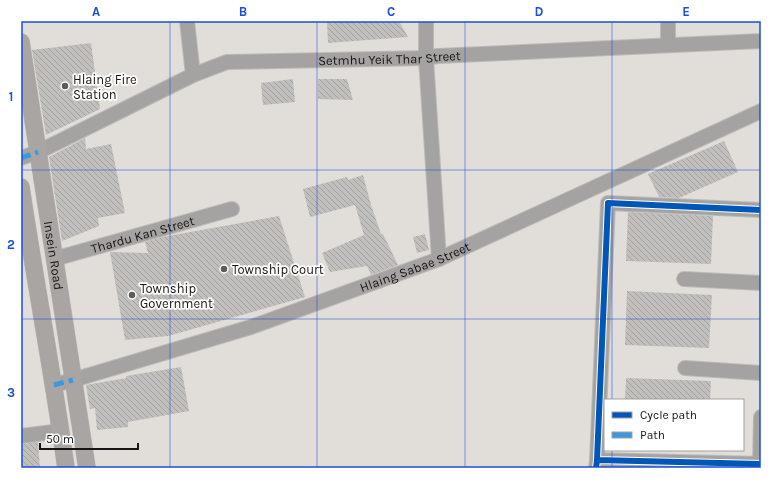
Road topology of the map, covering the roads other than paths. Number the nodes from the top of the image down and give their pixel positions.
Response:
1 (187, 21) edge
2 (426, 21) edge
3 (668, 21) edge
4 (761, 41) edge
5 (21, 42) edge
6 (668, 45) junction
7 (426, 58) junction
8 (193, 76) junction
9 (25, 87) edge
10 (761, 111) edge
11 (38, 152) junction
12 (21, 158) edge
13 (21, 187) edge
14 (232, 208) dead end
15 (761, 210) edge
16 (25, 241) edge
17 (54, 259) junction
18 (439, 259) junction
19 (32, 262) junction
20 (684, 279) dead end
21 (761, 283) edge
22 (685, 368) dead end
23 (761, 373) edge
24 (73, 380) junction
25 (54, 384) junction
26 (761, 417) edge
27 (61, 431) junction
28 (21, 436) edge
29 (596, 464) edge
30 (760, 464) edge
31 (66, 468) edge
32 (87, 468) edge

1 - 8 street
2 - 7 street
3 - 6 street
4 - 6 street, Setmhu Yeik Thar Street
5 - 9 main road, Insein Road
6 - 7 street, Setmhu Yeik Thar Street
7 - 8 street, Setmhu Yeik Thar Street
7 - 18 street
8 - 11 street, Setmhu Yeik Thar Street
9 - 11 main road, Insein Road
10 - 18 street, Hlaing Sabae Street
11 - 12 street, Setmhu Yeik Thar Street
11 - 17 main road, Insein Road
13 - 16 main road, Insein Road
14 - 17 street, Thardu Kan Street
15 - 29 street
16 - 19 main road, Insein Road
17 - 19 main road
17 - 24 main road, Insein Road
18 - 24 street, Hlaing Sabae Street
19 - 25 main road, Insein Road
20 - 21 street
22 - 23 street
24 - 25 street, Hlaing Sabae Street
24 - 32 main road, Insein Road
25 - 27 main road, Insein Road
26 - 30 street
27 - 28 street
27 - 31 main road, Insein Road
29 - 30 street

